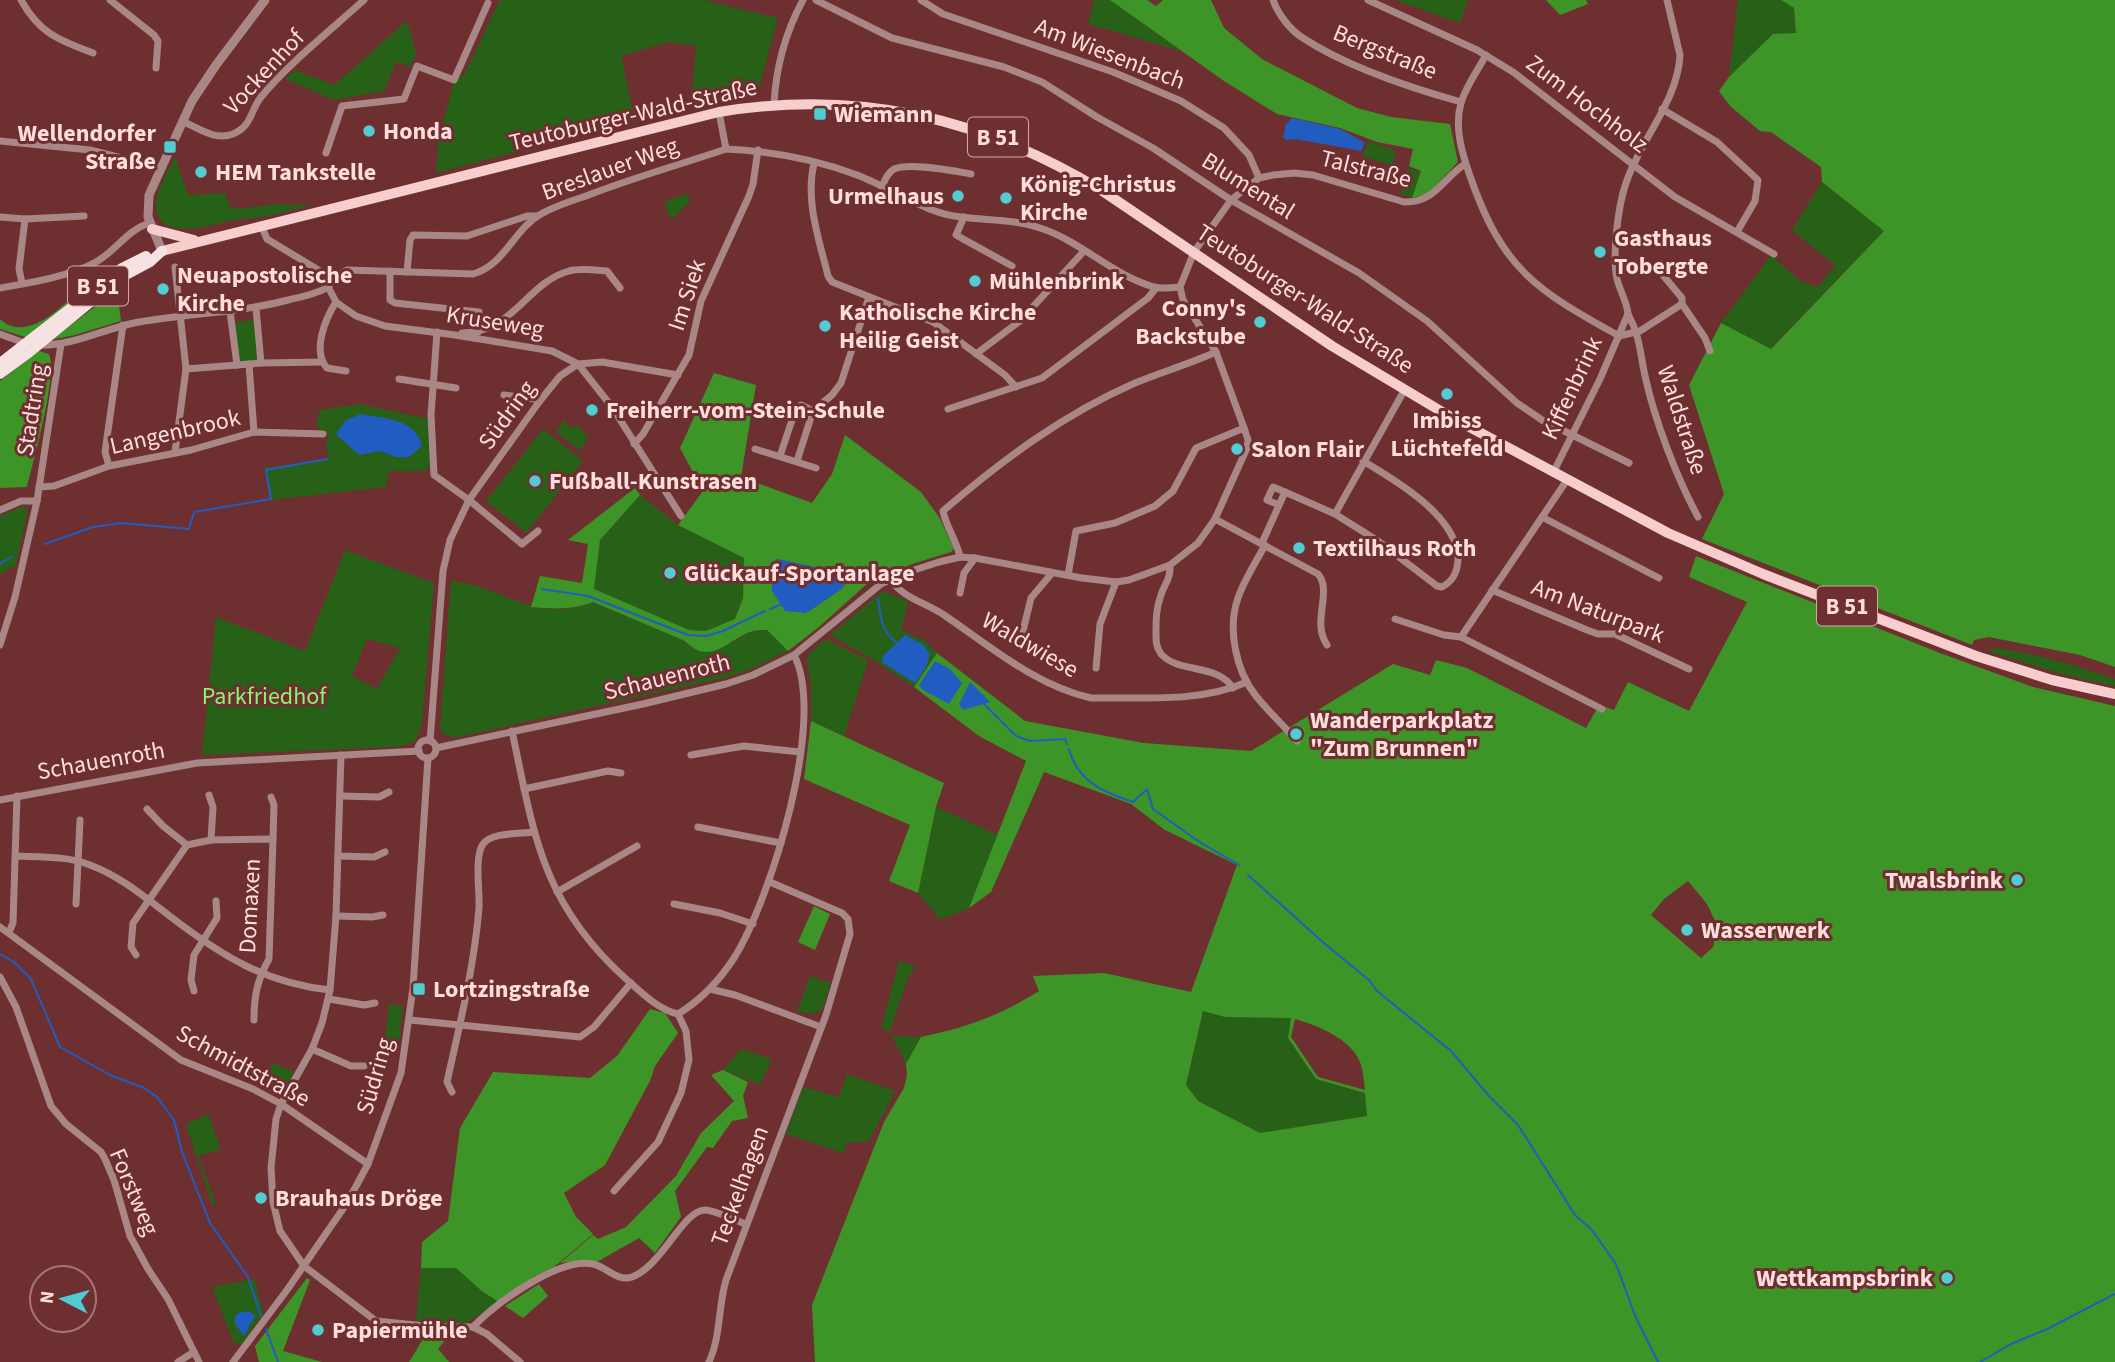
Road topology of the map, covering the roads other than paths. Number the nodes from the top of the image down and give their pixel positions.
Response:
1 (21, 0) edge
2 (110, 0) edge
3 (265, 0) edge
4 (364, 0) edge
5 (803, 0) edge
6 (816, 0) edge
7 (920, 0) edge
8 (1273, 0) edge
9 (1368, 0) edge
10 (1667, 0) edge
11 (488, 3) dead end
12 (93, 53) dead end
13 (1486, 55) junction
14 (156, 68) dead end
15 (1461, 102) junction
16 (775, 104) junction
17 (1662, 109) junction
18 (719, 111) junction
19 (182, 121) junction
20 (0, 141) edge
21 (726, 149) junction
22 (758, 150) junction
23 (326, 153) dead end
24 (814, 163) junction
25 (1465, 164) junction
26 (1634, 164) junction
27 (161, 168) junction
28 (971, 174) dead end
29 (1259, 178) junction
30 (882, 187) junction
31 (1231, 200) junction
32 (84, 216) dead end
33 (537, 216) junction
34 (0, 217) edge
35 (964, 217) junction
36 (25, 219) junction
37 (261, 225) junction
38 (151, 226) junction
39 (1737, 232) junction
40 (197, 241) junction
41 (162, 251) junction
42 (1084, 251) junction
43 (1194, 252) junction
44 (1774, 254) dead end
45 (1012, 266) dead end
46 (175, 267) dead end
47 (390, 271) junction
48 (407, 272) junction
49 (1662, 274) dead end
50 (22, 283) junction
51 (328, 285) junction
52 (1180, 287) junction
53 (0, 288) edge
54 (620, 288) dead end
55 (1156, 288) junction
56 (865, 296) junction
57 (336, 302) junction
58 (1682, 303) junction
59 (256, 308) junction
60 (230, 311) junction
61 (1628, 314) junction
62 (180, 315) junction
63 (123, 325) junction
64 (437, 332) junction
65 (478, 332) junction
66 (1638, 332) junction
67 (47, 333) junction
68 (0, 334) edge
69 (456, 335) junction
70 (1619, 336) junction
71 (61, 344) junction
72 (1710, 351) dead end
73 (1216, 352) junction
74 (976, 354) junction
75 (322, 362) junction
76 (0, 363) edge
77 (249, 363) junction
78 (261, 363) junction
79 (581, 363) junction
80 (237, 365) junction
81 (186, 369) junction
82 (346, 371) dead end
83 (0, 374) edge
84 (678, 375) junction
85 (399, 379) dead end
86 (433, 384) junction
87 (1016, 387) junction
88 (456, 388) dead end
89 (1405, 389) junction
90 (504, 395) dead end
91 (539, 402) junction
92 (948, 409) dead end
93 (813, 411) junction
94 (1244, 428) junction
95 (254, 432) junction
96 (323, 434) dead end
97 (1571, 436) junction
98 (634, 444) junction
99 (755, 449) dead end
100 (175, 452) junction
101 (780, 456) junction
102 (797, 461) junction
103 (1363, 461) junction
104 (1629, 463) dead end
105 (109, 466) junction
106 (816, 468) dead end
107 (1553, 473) junction
108 (1567, 480) junction
109 (39, 487) junction
110 (1285, 492) junction
111 (470, 500) junction
112 (37, 501) junction
113 (1279, 505) junction
114 (0, 510) edge
115 (1335, 514) junction
116 (681, 516) dead end
117 (1542, 517) junction
118 (1698, 517) dead end
119 (1215, 519) junction
120 (538, 531) dead end
121 (1263, 544) junction
122 (960, 557) junction
123 (975, 558) junction
124 (1170, 565) junction
125 (1052, 573) junction
126 (1068, 575) junction
127 (1659, 578) dead end
128 (890, 579) junction
129 (1116, 582) junction
130 (1492, 590) junction
131 (960, 593) dead end
132 (1395, 619) dead end
133 (1023, 631) dead end
134 (1461, 637) junction
135 (0, 645) edge
136 (1327, 645) dead end
137 (794, 655) junction
138 (1096, 668) dead end
139 (1689, 669) dead end
140 (1247, 682) junction
141 (1233, 688) junction
142 (2115, 694) edge
143 (1602, 709) dead end
144 (512, 731) junction
145 (430, 741) junction
146 (1297, 741) dead end
147 (436, 748) junction
148 (419, 751) junction
149 (800, 752) junction
150 (341, 755) junction
151 (691, 755) dead end
152 (428, 758) junction
153 (621, 773) dead end
154 (524, 789) junction
155 (389, 792) dead end
156 (209, 795) dead end
157 (17, 796) junction
158 (341, 796) junction
159 (271, 797) dead end
160 (0, 800) edge
161 (147, 810) dead end
162 (80, 820) dead end
163 (698, 827) dead end
164 (534, 832) junction
165 (273, 839) junction
166 (211, 840) junction
167 (782, 843) junction
168 (187, 845) junction
169 (637, 846) dead end
170 (385, 852) dead end
171 (16, 856) junction
172 (338, 856) junction
173 (77, 862) junction
174 (770, 882) junction
175 (557, 892) junction
176 (147, 899) junction
177 (216, 901) dead end
178 (76, 904) dead end
179 (674, 904) dead end
180 (383, 915) dead end
181 (336, 916) junction
182 (753, 924) junction
183 (0, 927) edge
184 (9, 932) junction
185 (204, 940) junction
186 (136, 955) dead end
187 (261, 973) junction
188 (0, 977) edge
189 (631, 983) junction
190 (710, 989) junction
191 (330, 990) junction
192 (194, 991) dead end
193 (328, 999) junction
194 (376, 1003) dead end
195 (678, 1014) junction
196 (254, 1020) dead end
197 (410, 1020) junction
198 (460, 1026) junction
199 (821, 1027) junction
200 (312, 1049) junction
201 (364, 1066) dead end
202 (452, 1092) dead end
203 (281, 1104) junction
204 (368, 1164) junction
205 (614, 1191) dead end
206 (745, 1224) junction
207 (304, 1266) junction
208 (473, 1327) junction
209 (194, 1352) junction
210 (178, 1362) edge
211 (199, 1362) edge
212 (233, 1362) edge
213 (520, 1362) edge
214 (709, 1362) edge

1 - 12 street
2 - 14 street
3 - 19 street
4 - 19 street, Vockenhof
5 - 16 street
6 - 31 street, Blumental
7 - 29 street, Am Wiesenbach
8 - 15 street, Bergstraße
9 - 13 street, Zum Hochholz
10 - 17 street, Waldstraße
11 - 23 street
13 - 15 street, Kiffenbrink
13 - 26 street, Zum Hochholz
15 - 25 street, Kiffenbrink
16 - 18 main road, Teutoburger-Wald-Straße / B 51
16 - 43 main road, Teutoburger-Wald-Straße / B 51
17 - 26 street, Waldstraße
17 - 39 street
18 - 21 street
18 - 37 main road, Teutoburger-Wald-Straße / B 51
19 - 27 street
20 - 27 street
21 - 22 street, Breslauer Weg
21 - 33 street, Breslauer Weg
22 - 24 street, Breslauer Weg
22 - 84 street, Im Siek
24 - 30 street, Breslauer Weg
24 - 56 street
25 - 29 street, Talstraße
25 - 70 street, Kiffenbrink
26 - 39 street, Zum Hochholz
26 - 61 street, Waldstraße
27 - 38 street
28 - 30 street
29 - 31 street
30 - 35 street, Breslauer Weg
31 - 43 street
31 - 97 street, Blumental
32 - 36 street
33 - 48 street, Breslauer Weg
33 - 48 street
34 - 36 street
35 - 42 street, Breslauer Weg
35 - 45 street
36 - 50 street
37 - 40 main road, Teutoburger-Wald-Straße / B 51
37 - 51 street
38 - 40 main road
38 - 41 street
38 - 50 street
39 - 44 street, Zum Hochholz
40 - 41 main road, Teutoburger-Wald-Straße / B 51
41 - 67 highway, B 51
42 - 55 street, Breslauer Weg
42 - 74 street
43 - 52 street
43 - 89 main road, Teutoburger-Wald-Straße / B 51
46 - 62 street
47 - 48 street, Breslauer Weg
47 - 51 street, Breslauer Weg
47 - 65 street
49 - 58 street, Waldstraße
50 - 53 street
51 - 57 street
51 - 59 street, Breslauer Weg
52 - 55 street
52 - 73 street
54 - 65 street
55 - 87 street
56 - 74 street
56 - 93 street
57 - 64 street, Kruseweg
57 - 75 street
58 - 66 street
58 - 72 street, Waldstraße
59 - 60 street, Breslauer Weg
59 - 78 street
60 - 62 street, Breslauer Weg
60 - 80 street
61 - 66 street, Waldstraße
61 - 70 street
62 - 63 street, Breslauer Weg
62 - 81 street
63 - 71 street, Breslauer Weg
63 - 105 street
64 - 69 street, Kruseweg
64 - 86 street
65 - 69 street
66 - 70 street
66 - 118 street, Waldstraße
67 - 76 highway, B 51
67 - 83 highway, B 51
68 - 71 street, Breslauer Weg
69 - 79 street, Kruseweg
70 - 97 street, Kiffenbrink
71 - 109 street, Stadtring
73 - 94 street
73 - 122 street
74 - 87 street
75 - 78 street
75 - 82 street
77 - 78 street
77 - 80 street
77 - 95 street
79 - 84 street
79 - 91 street, Südring
79 - 98 street, Kruseweg
80 - 81 street
81 - 100 street
84 - 98 street, Im Siek
85 - 86 street
86 - 88 street
86 - 111 street
87 - 92 street
89 - 103 street
89 - 107 main road, Teutoburger-Wald-Straße / B 51
90 - 91 street
91 - 111 street, Südring
93 - 101 street
93 - 102 street
94 - 119 street
94 - 126 street
95 - 96 street, Langenbrook
95 - 100 street, Langenbrook
97 - 104 street, Blumental
97 - 107 street, Kiffenbrink
98 - 116 street, Kruseweg
99 - 101 street
100 - 105 street, Langenbrook
101 - 102 street
102 - 106 street
103 - 115 street
103 - 115 street
105 - 109 street, Langenbrook
107 - 108 main road, Teutoburger-Wald-Straße / B 51
108 - 117 street, Am Naturpark
108 - 142 main road, Teutoburger-Wald-Straße / B 51
109 - 112 street, Stadtring
110 - 113 street
110 - 113 street
110 - 115 street
111 - 120 street
111 - 145 street, Südring
112 - 114 street
112 - 135 street, Stadtring
113 - 121 street
117 - 127 street
117 - 130 street, Am Naturpark
119 - 121 street
119 - 124 street
121 - 136 street
121 - 140 street
122 - 123 street, Schauenroth
122 - 128 street, Schauenroth
123 - 125 street, Schauenroth
123 - 131 street
124 - 129 street
124 - 141 street
125 - 126 street, Schauenroth
125 - 133 street
126 - 129 street, Schauenroth
128 - 137 street, Schauenroth
128 - 141 street, Waldwiese
129 - 138 street
130 - 134 street, Am Naturpark
130 - 139 street, Am Naturpark
132 - 134 street
134 - 143 street
137 - 144 street, Schauenroth
137 - 149 street
140 - 141 street, Waldwiese
140 - 146 street
144 - 147 street, Schauenroth
144 - 154 street
145 - 147 street
145 - 148 street
147 - 152 street
148 - 150 street, Schauenroth
148 - 152 street
149 - 151 street
149 - 167 street
150 - 157 street, Schauenroth
150 - 158 street
152 - 197 street, Südring
153 - 154 street
154 - 164 street
155 - 158 street
156 - 166 street, Domaxen
157 - 160 street, Schauenroth
157 - 171 street
158 - 172 street
159 - 165 street, Domaxen
161 - 168 street
162 - 173 street
163 - 167 street
164 - 175 street
164 - 198 street
165 - 166 street, Domaxen
165 - 187 street, Domaxen
166 - 168 street, Domaxen
167 - 174 street
168 - 176 street
169 - 175 street
170 - 172 street
171 - 173 street
171 - 184 street
172 - 181 street
173 - 176 street
173 - 178 street
174 - 182 street
174 - 199 street, Teckelhagen
175 - 189 street
176 - 185 street
176 - 186 street
177 - 185 street
179 - 182 street
180 - 181 street
181 - 191 street
182 - 190 street
183 - 184 street, Schmidtstraße
184 - 203 street, Schmidtstraße
185 - 187 street
185 - 192 street
187 - 191 street
187 - 196 street, Domaxen
188 - 209 street, Forstweg
189 - 195 street
189 - 198 street
190 - 195 street
190 - 199 street
191 - 193 street
193 - 194 street
193 - 200 street
195 - 205 street
197 - 198 street
197 - 204 street, Südring
198 - 202 street
199 - 206 street, Teckelhagen
200 - 201 street
200 - 203 street
203 - 204 street, Schmidtstraße
203 - 207 street
204 - 207 street, Südring
206 - 208 street
206 - 214 street, Teckelhagen
207 - 208 street
207 - 212 street, Südring
208 - 213 street
209 - 210 street
209 - 211 street, Forstweg

